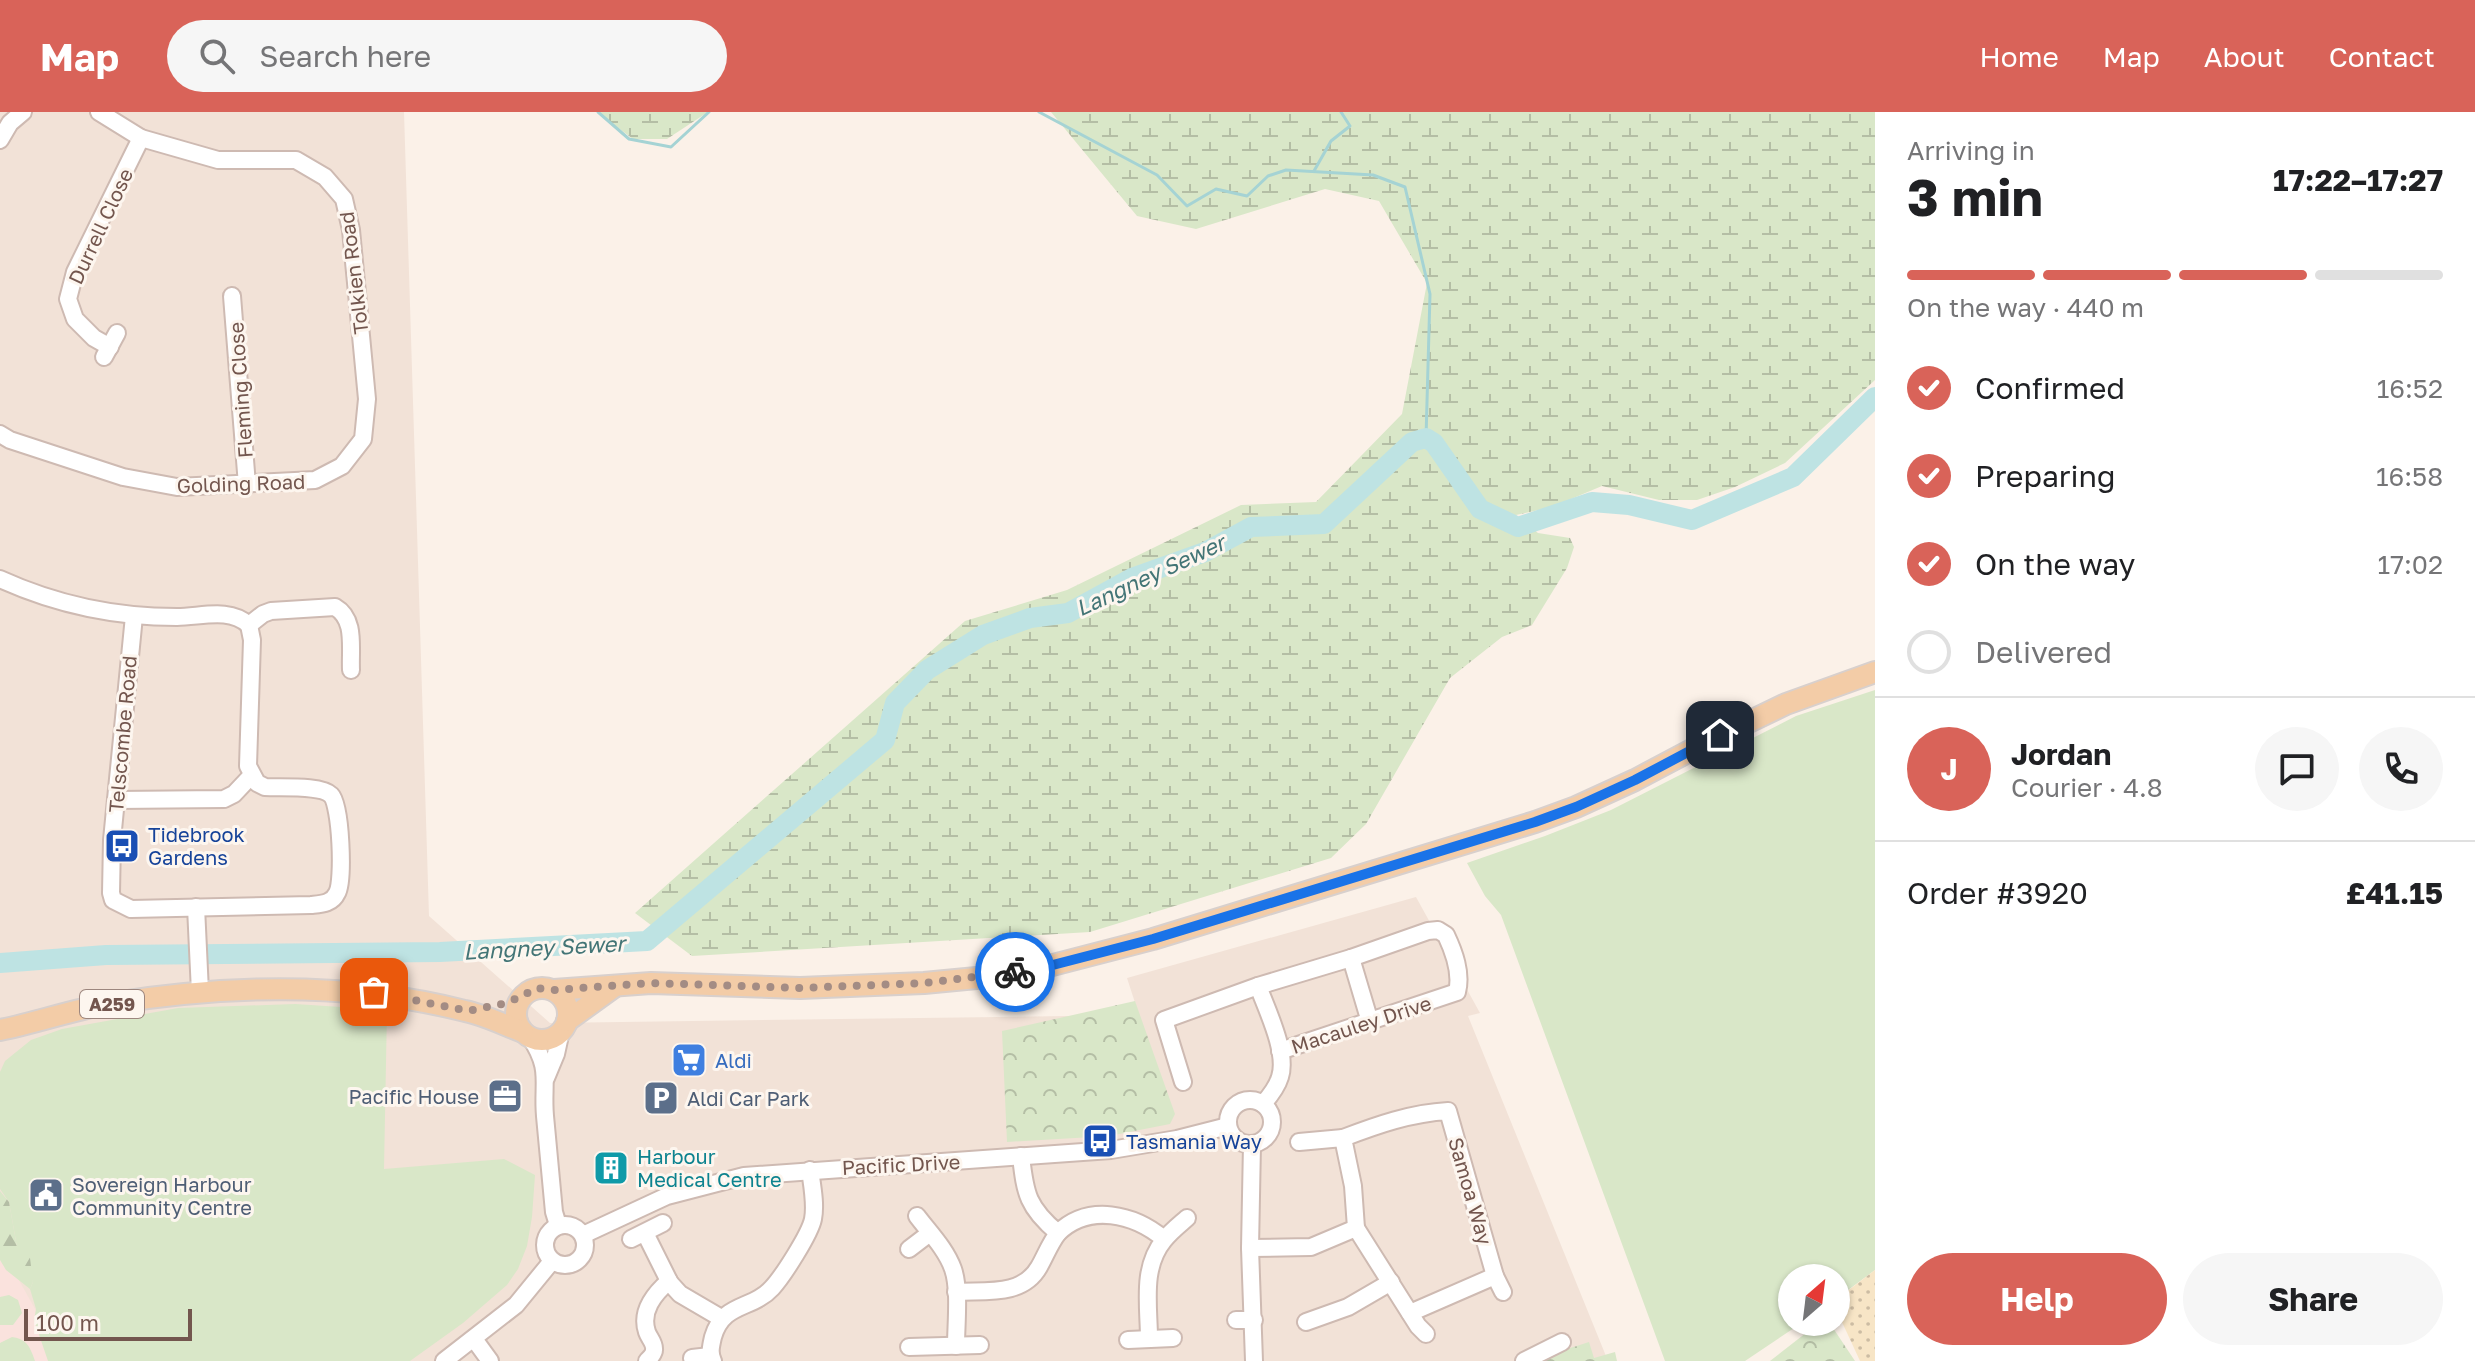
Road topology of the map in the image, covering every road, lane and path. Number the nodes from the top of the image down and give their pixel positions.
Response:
1 (23, 112) edge
2 (99, 112) edge
3 (141, 138) junction
4 (0, 140) edge
5 (232, 296) dead end
6 (110, 345) dead end
7 (0, 434) edge
8 (342, 466) joint
9 (247, 485) junction
10 (0, 579) edge
11 (134, 616) junction
12 (249, 625) junction
13 (351, 670) dead end
14 (1875, 672) edge
15 (251, 776) junction
16 (116, 800) junction
17 (196, 907) junction
18 (1351, 958) junction
19 (1258, 986) junction
20 (614, 987) junction
21 (554, 990) junction
22 (200, 992) junction
23 (521, 997) junction
24 (468, 1011) junction
25 (1370, 1022) junction
26 (25, 1025) junction
27 (564, 1026) junction
28 (0, 1030) edge
29 (526, 1034) junction
30 (0, 1047) edge
31 (1280, 1051) junction
32 (546, 1078) junction
33 (1183, 1082) dead end
34 (1263, 1104) junction
35 (1228, 1126) junction
36 (1343, 1138) junction
37 (1299, 1142) dead end
38 (1252, 1144) junction
39 (1021, 1156) junction
40 (810, 1170) junction
41 (917, 1216) dead end
42 (1187, 1218) dead end
43 (663, 1223) dead end
44 (558, 1225) junction
45 (1356, 1228) junction
46 (930, 1233) junction
47 (1058, 1233) junction
48 (583, 1235) junction
49 (1164, 1239) junction
50 (1250, 1248) junction
51 (909, 1249) dead end
52 (552, 1261) junction
53 (1495, 1276) junction
54 (669, 1281) junction
55 (1391, 1282) junction
56 (956, 1292) junction
57 (1503, 1292) dead end
58 (1410, 1313) junction
59 (721, 1318) junction
60 (1236, 1320) dead end
61 (1254, 1320) junction
62 (1306, 1322) dead end
63 (1426, 1334) dead end
64 (1173, 1338) dead end
65 (474, 1339) junction
66 (1149, 1339) junction
67 (1128, 1340) dead end
68 (1562, 1342) dead end
69 (980, 1345) dead end
70 (956, 1346) junction
71 (909, 1347) dead end
72 (692, 1358) dead end
73 (712, 1358) edge
74 (1527, 1360) edge
75 (444, 1361) edge
76 (490, 1361) edge
77 (647, 1361) edge
78 (1254, 1361) edge

1 - 4 street
2 - 3 street, Tolkien Road
3 - 6 street, Durrell Close
3 - 8 street, Tolkien Road
5 - 9 street, Fleming Close
7 - 9 street, Golding Road
8 - 9 street, Golding Road
10 - 11 street
11 - 12 street
11 - 16 street, Telscombe Road
12 - 13 street
12 - 15 street
14 - 20 main road
15 - 16 street
15 - 17 street
16 - 17 street, Telscombe Road
17 - 22 street
18 - 19 street
18 - 25 street
18 - 25 street, Macauley Drive
19 - 31 street, Macauley Drive
19 - 33 street
20 - 21 main road
20 - 27 main road
21 - 23 main road
21 - 27 main road
22 - 24 main road, A259
22 - 26 main road, A259
23 - 24 main road, A259
23 - 29 main road
24 - 29 main road, A259
25 - 31 street, Macauley Drive
26 - 28 main road, A259
26 - 30 main road, A259
27 - 29 main road
27 - 32 street
29 - 32 street
31 - 34 street, Macauley Drive
32 - 44 street
34 - 35 street
34 - 38 street
35 - 38 street
35 - 39 street, Pacific Drive
36 - 37 street
36 - 45 street
36 - 53 street, Samoa Way
38 - 50 street
39 - 40 street, Pacific Drive
39 - 47 street
40 - 48 street, Pacific Drive
40 - 59 street
41 - 46 street
42 - 49 street
43 - 54 street
44 - 48 street
44 - 52 street
45 - 50 street
45 - 55 street
46 - 51 street
46 - 56 street
47 - 49 street
47 - 56 street
48 - 52 street
49 - 66 street
50 - 61 street
52 - 65 street
53 - 57 street, Samoa Way
53 - 58 street
54 - 59 street
54 - 77 street
55 - 58 street
55 - 62 street
56 - 70 street
58 - 63 street
59 - 73 street
60 - 61 street
61 - 78 street
64 - 66 street
65 - 75 street
65 - 76 street
66 - 67 street
68 - 74 street
69 - 70 street
70 - 71 street
72 - 73 street

